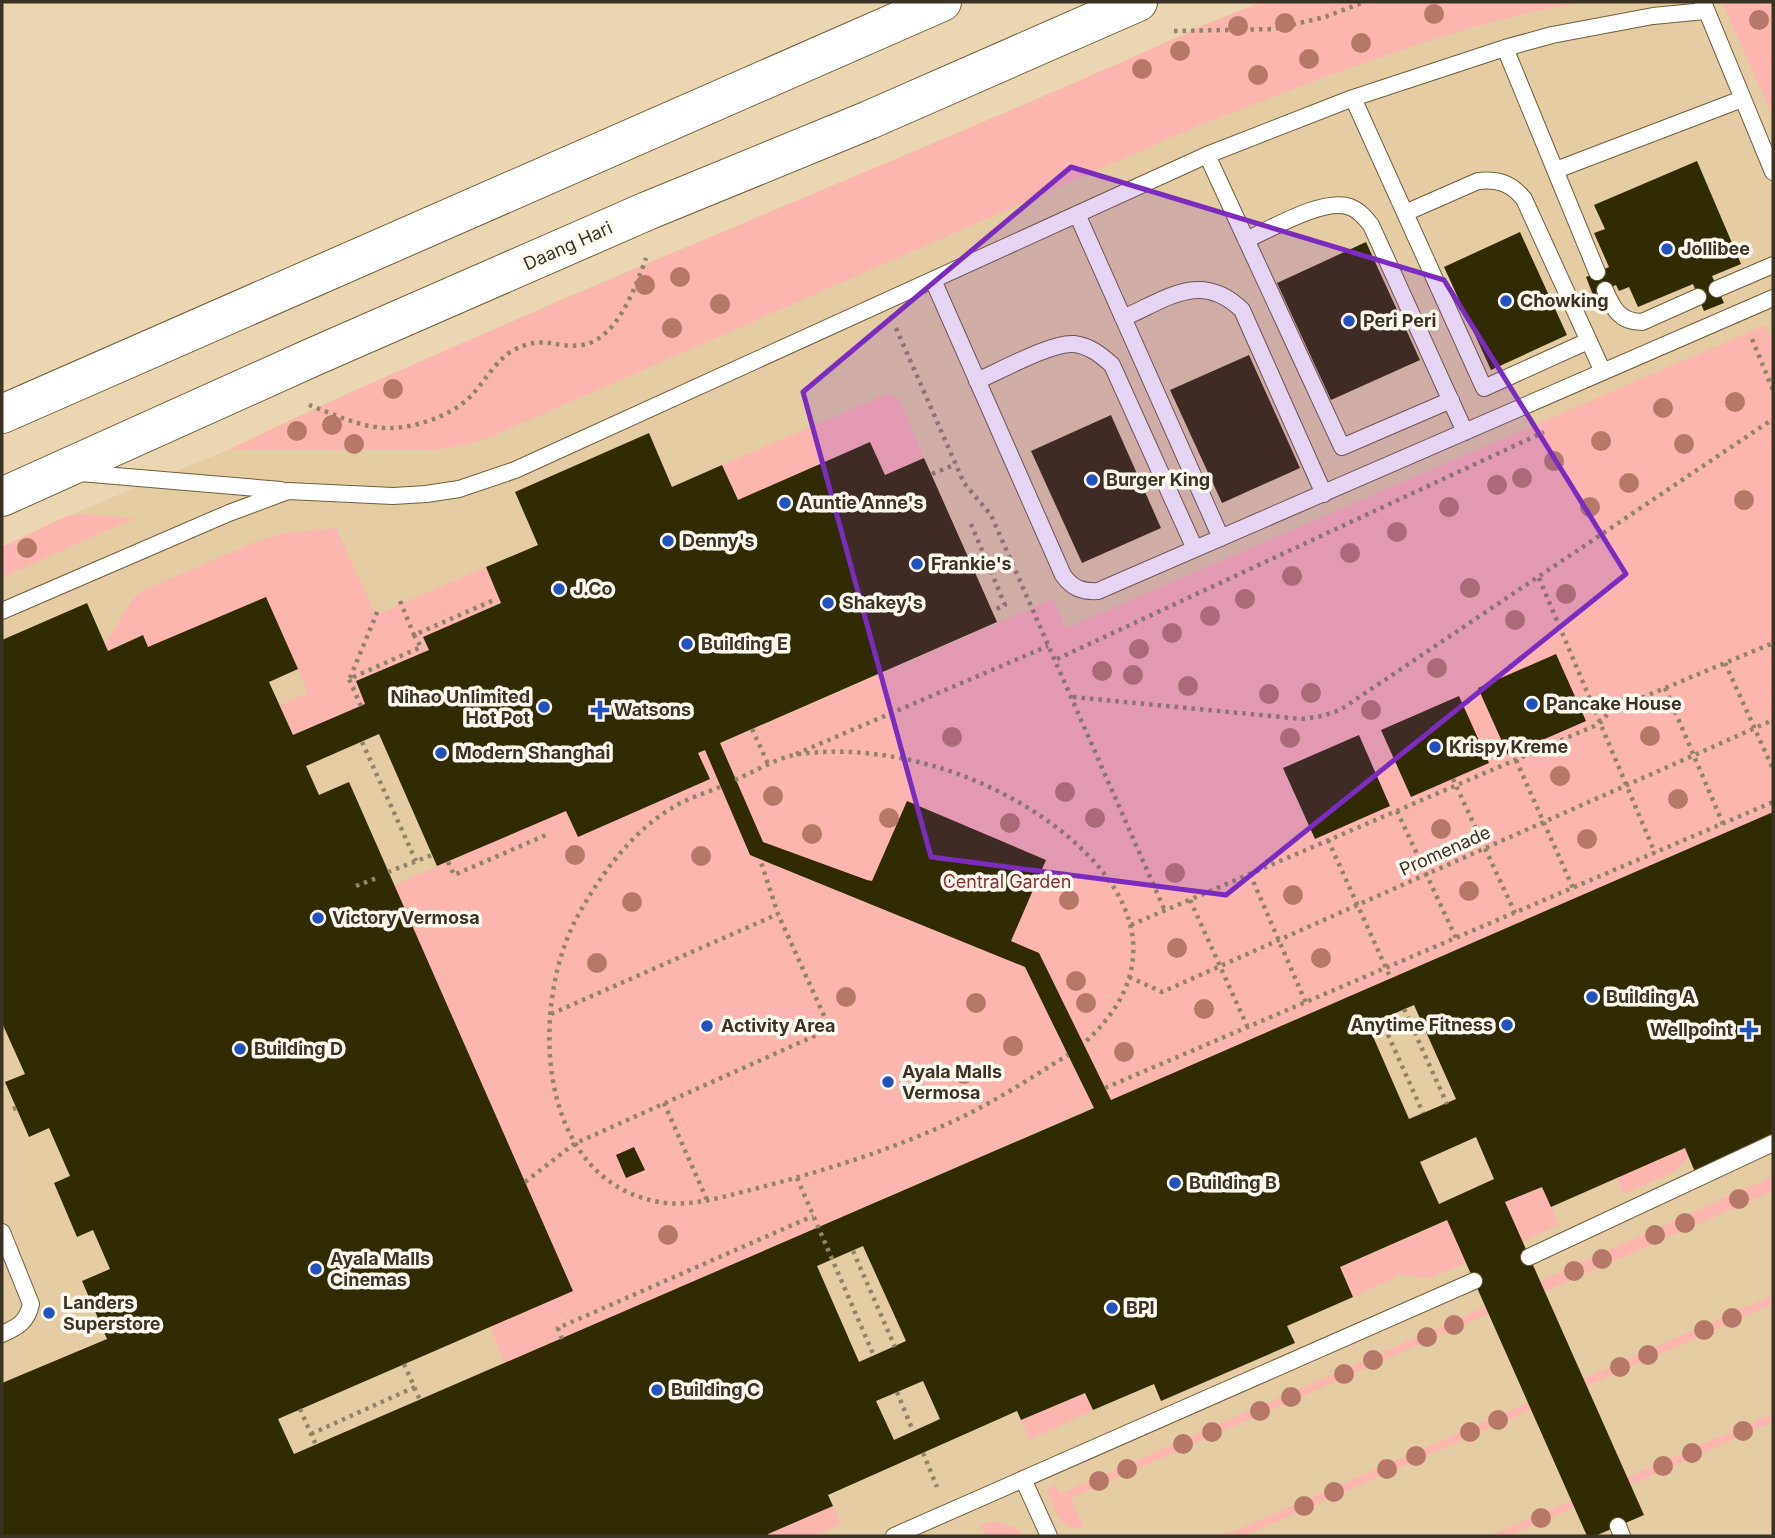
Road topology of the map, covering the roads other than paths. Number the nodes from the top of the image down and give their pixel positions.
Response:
1 (942, 2) edge
2 (1138, 2) edge
3 (1704, 6) edge
4 (1506, 48) junction
5 (1353, 97) junction
6 (1742, 99) junction
7 (1207, 155) junction
8 (1556, 170) junction
9 (1773, 172) edge
10 (1405, 213) junction
11 (1077, 214) junction
12 (1246, 240) junction
13 (1773, 265) edge
14 (1597, 272) dead end
15 (933, 280) junction
16 (1717, 289) dead end
17 (1605, 290) dead end
18 (1698, 297) dead end
19 (1773, 298) edge
20 (1123, 318) junction
21 (1588, 341) junction
22 (1603, 372) junction
23 (978, 381) junction
24 (1451, 400) junction
25 (2, 414) edge
26 (1465, 432) junction
27 (60, 470) junction
28 (288, 491) junction
29 (1324, 494) junction
30 (2, 497) edge
31 (1221, 538) junction
32 (1195, 550) junction
33 (2, 611) edge
34 (1773, 1143) edge
35 (2, 1232) edge
36 (1529, 1257) dead end
37 (1474, 1281) dead end
38 (2, 1334) edge
39 (1023, 1479) junction
40 (894, 1536) edge
41 (1049, 1536) edge

1 - 25 main road
2 - 27 main road, Daang Hari
3 - 4 lane
3 - 6 lane
4 - 5 lane
4 - 8 lane
5 - 7 lane
5 - 10 lane
6 - 8 lane
6 - 9 lane
7 - 11 lane
7 - 12 lane
8 - 14 lane
10 - 21 lane
10 - 21 lane
11 - 15 lane
11 - 20 lane
12 - 24 lane
12 - 24 lane
13 - 16 lane
15 - 23 lane
15 - 28 lane
17 - 18 lane
19 - 22 lane
20 - 29 lane
20 - 31 lane
21 - 22 lane
22 - 26 lane
23 - 32 lane
23 - 32 lane
24 - 26 lane
26 - 29 lane
27 - 28 lane
27 - 30 main road, Daang Hari
28 - 33 lane
29 - 31 lane
31 - 32 lane
34 - 36 lane
35 - 38 lane
37 - 39 lane
39 - 40 lane
39 - 41 lane

